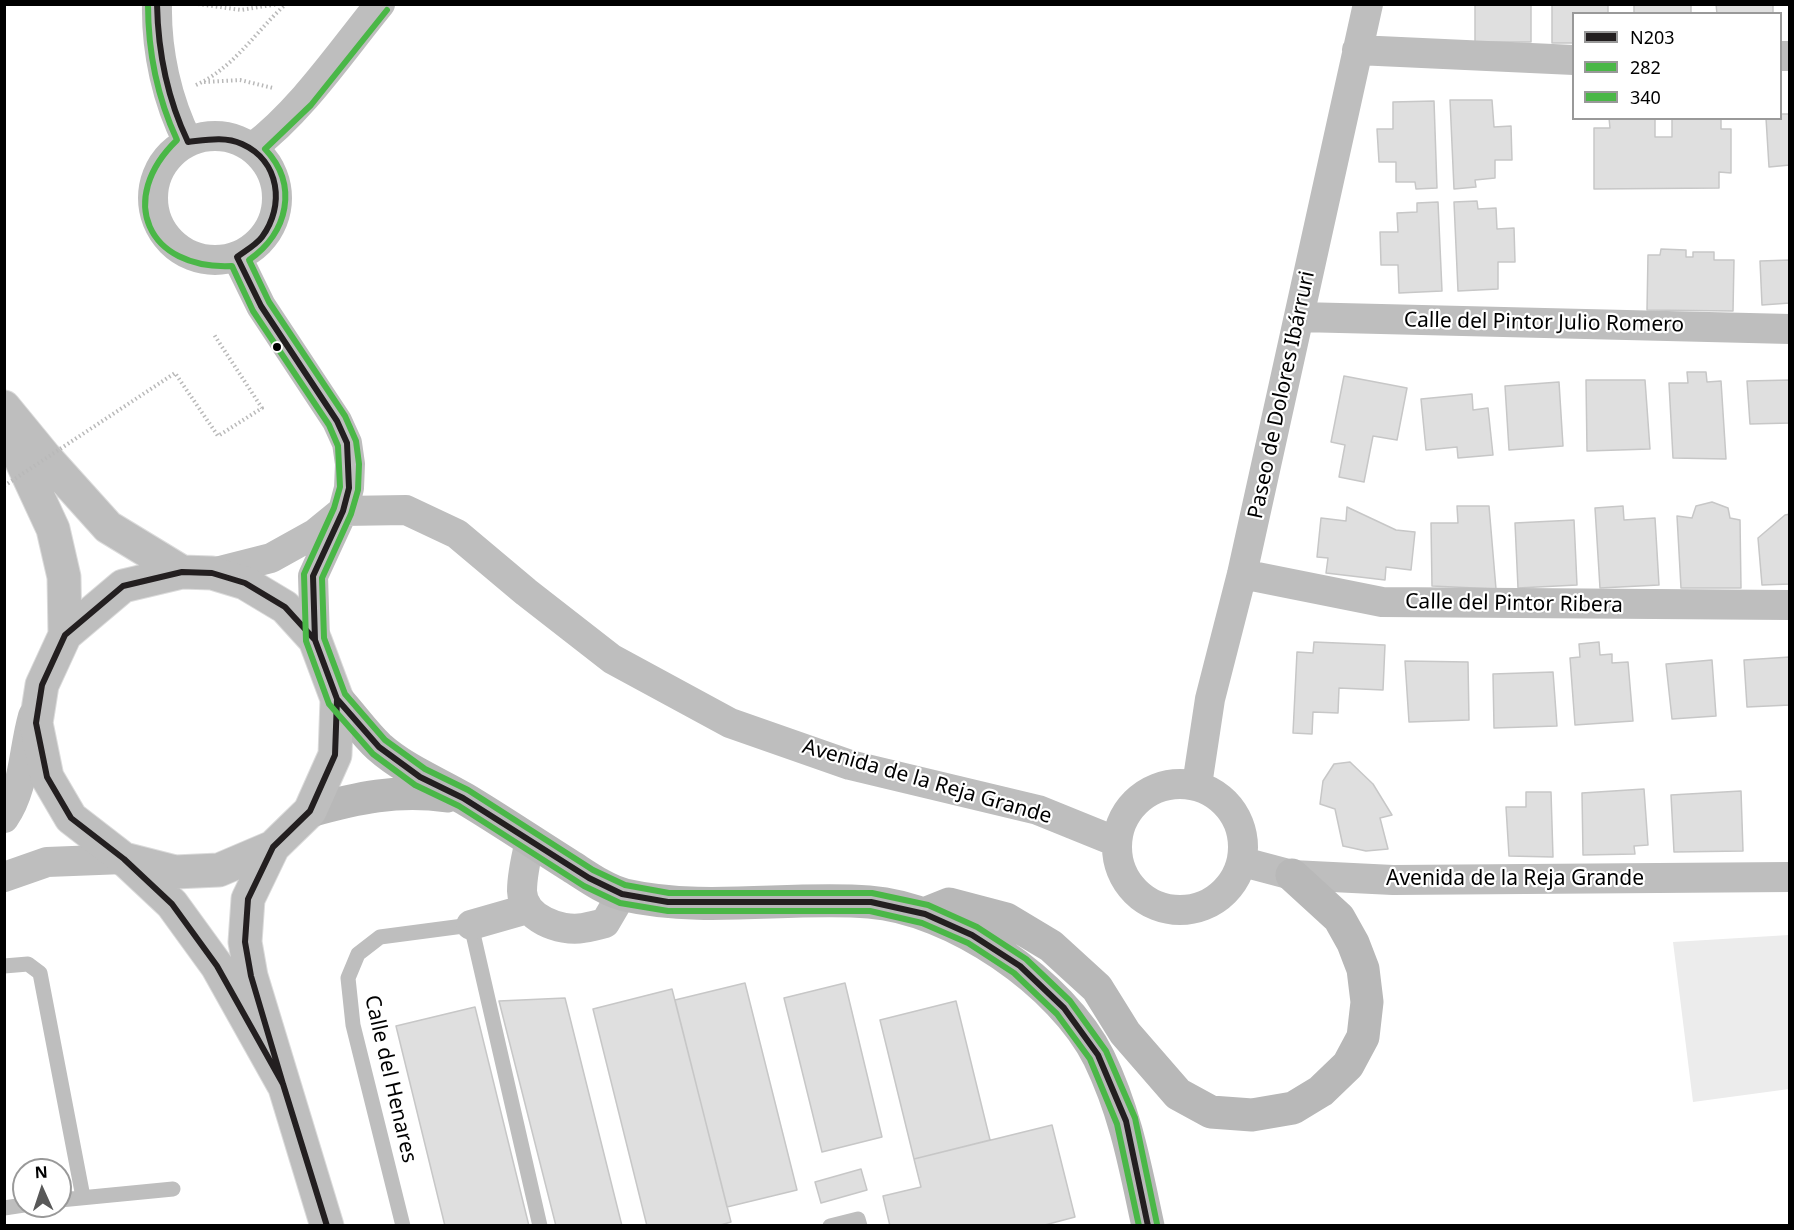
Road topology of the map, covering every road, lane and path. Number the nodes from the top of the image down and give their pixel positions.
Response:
1 (157, 4) edge
2 (198, 4) edge
3 (278, 4) edge
4 (286, 4) edge
5 (380, 4) edge
6 (1368, 4) edge
7 (1357, 50) junction
8 (1572, 60) edge
9 (200, 83) junction
10 (190, 87) dead end
11 (281, 94) dead end
12 (188, 142) junction
13 (252, 148) junction
14 (237, 257) junction
15 (1299, 317) junction
16 (1790, 329) edge
17 (213, 333) dead end
18 (4, 407) edge
19 (4, 426) edge
20 (4, 486) edge
21 (343, 511) junction
22 (197, 573) junction
23 (1242, 574) junction
24 (1790, 605) edge
25 (65, 634) junction
26 (315, 640) junction
27 (42, 685) junction
28 (337, 699) junction
29 (1197, 786) junction
30 (463, 798) junction
31 (310, 811) junction
32 (4, 818) edge
33 (530, 841) junction
34 (1117, 842) junction
35 (273, 847) junction
36 (124, 858) junction
37 (1243, 862) junction
38 (1292, 875) junction
39 (4, 877) edge
40 (1790, 877) edge
41 (622, 894) junction
42 (527, 909) junction
43 (925, 914) junction
44 (471, 925) junction
45 (4, 966) edge
46 (283, 1084) junction
47 (172, 1189) dead end
48 (83, 1197) junction
49 (72, 1198) edge
50 (327, 1226) edge
51 (403, 1226) edge
52 (540, 1226) edge
53 (830, 1226) edge
54 (860, 1226) edge
55 (1148, 1226) edge

1 - 12 street
2 - 3 path
4 - 9 path
5 - 13 street
6 - 7 street, Paseo de Dolores Ibárruri
7 - 8 street
7 - 15 street, Paseo de Dolores Ibárruri
9 - 10 path
9 - 11 path
12 - 13 street
12 - 14 street
13 - 14 street
14 - 21 street
15 - 16 street, Calle del Pintor Julio Romero
15 - 23 street, Paseo de Dolores Ibárruri
17 - 20 path, bridge
18 - 22 main road
19 - 25 main road
21 - 22 street
21 - 26 street
21 - 34 street, Avenida de la Reja Grande
22 - 25 main road
22 - 26 main road
23 - 24 street, Calle del Pintor Ribera
23 - 29 street, Paseo de Dolores Ibárruri
25 - 27 main road
26 - 28 main road
27 - 32 street
27 - 36 main road
28 - 30 street
28 - 31 main road
29 - 34 street
29 - 37 street
30 - 31 street
30 - 33 street
31 - 35 main road
33 - 41 street
33 - 42 street
34 - 37 street
35 - 36 main road
35 - 46 main road
36 - 39 street
36 - 46 main road
37 - 38 street, Avenida de la Reja Grande
38 - 40 street, Avenida de la Reja Grande
38 - 43 street
41 - 42 street
41 - 43 street
42 - 44 street
43 - 55 street
44 - 51 lane, Calle del Henares
44 - 52 lane
45 - 48 lane
46 - 50 main road
47 - 48 lane
48 - 49 lane
53 - 54 lane

